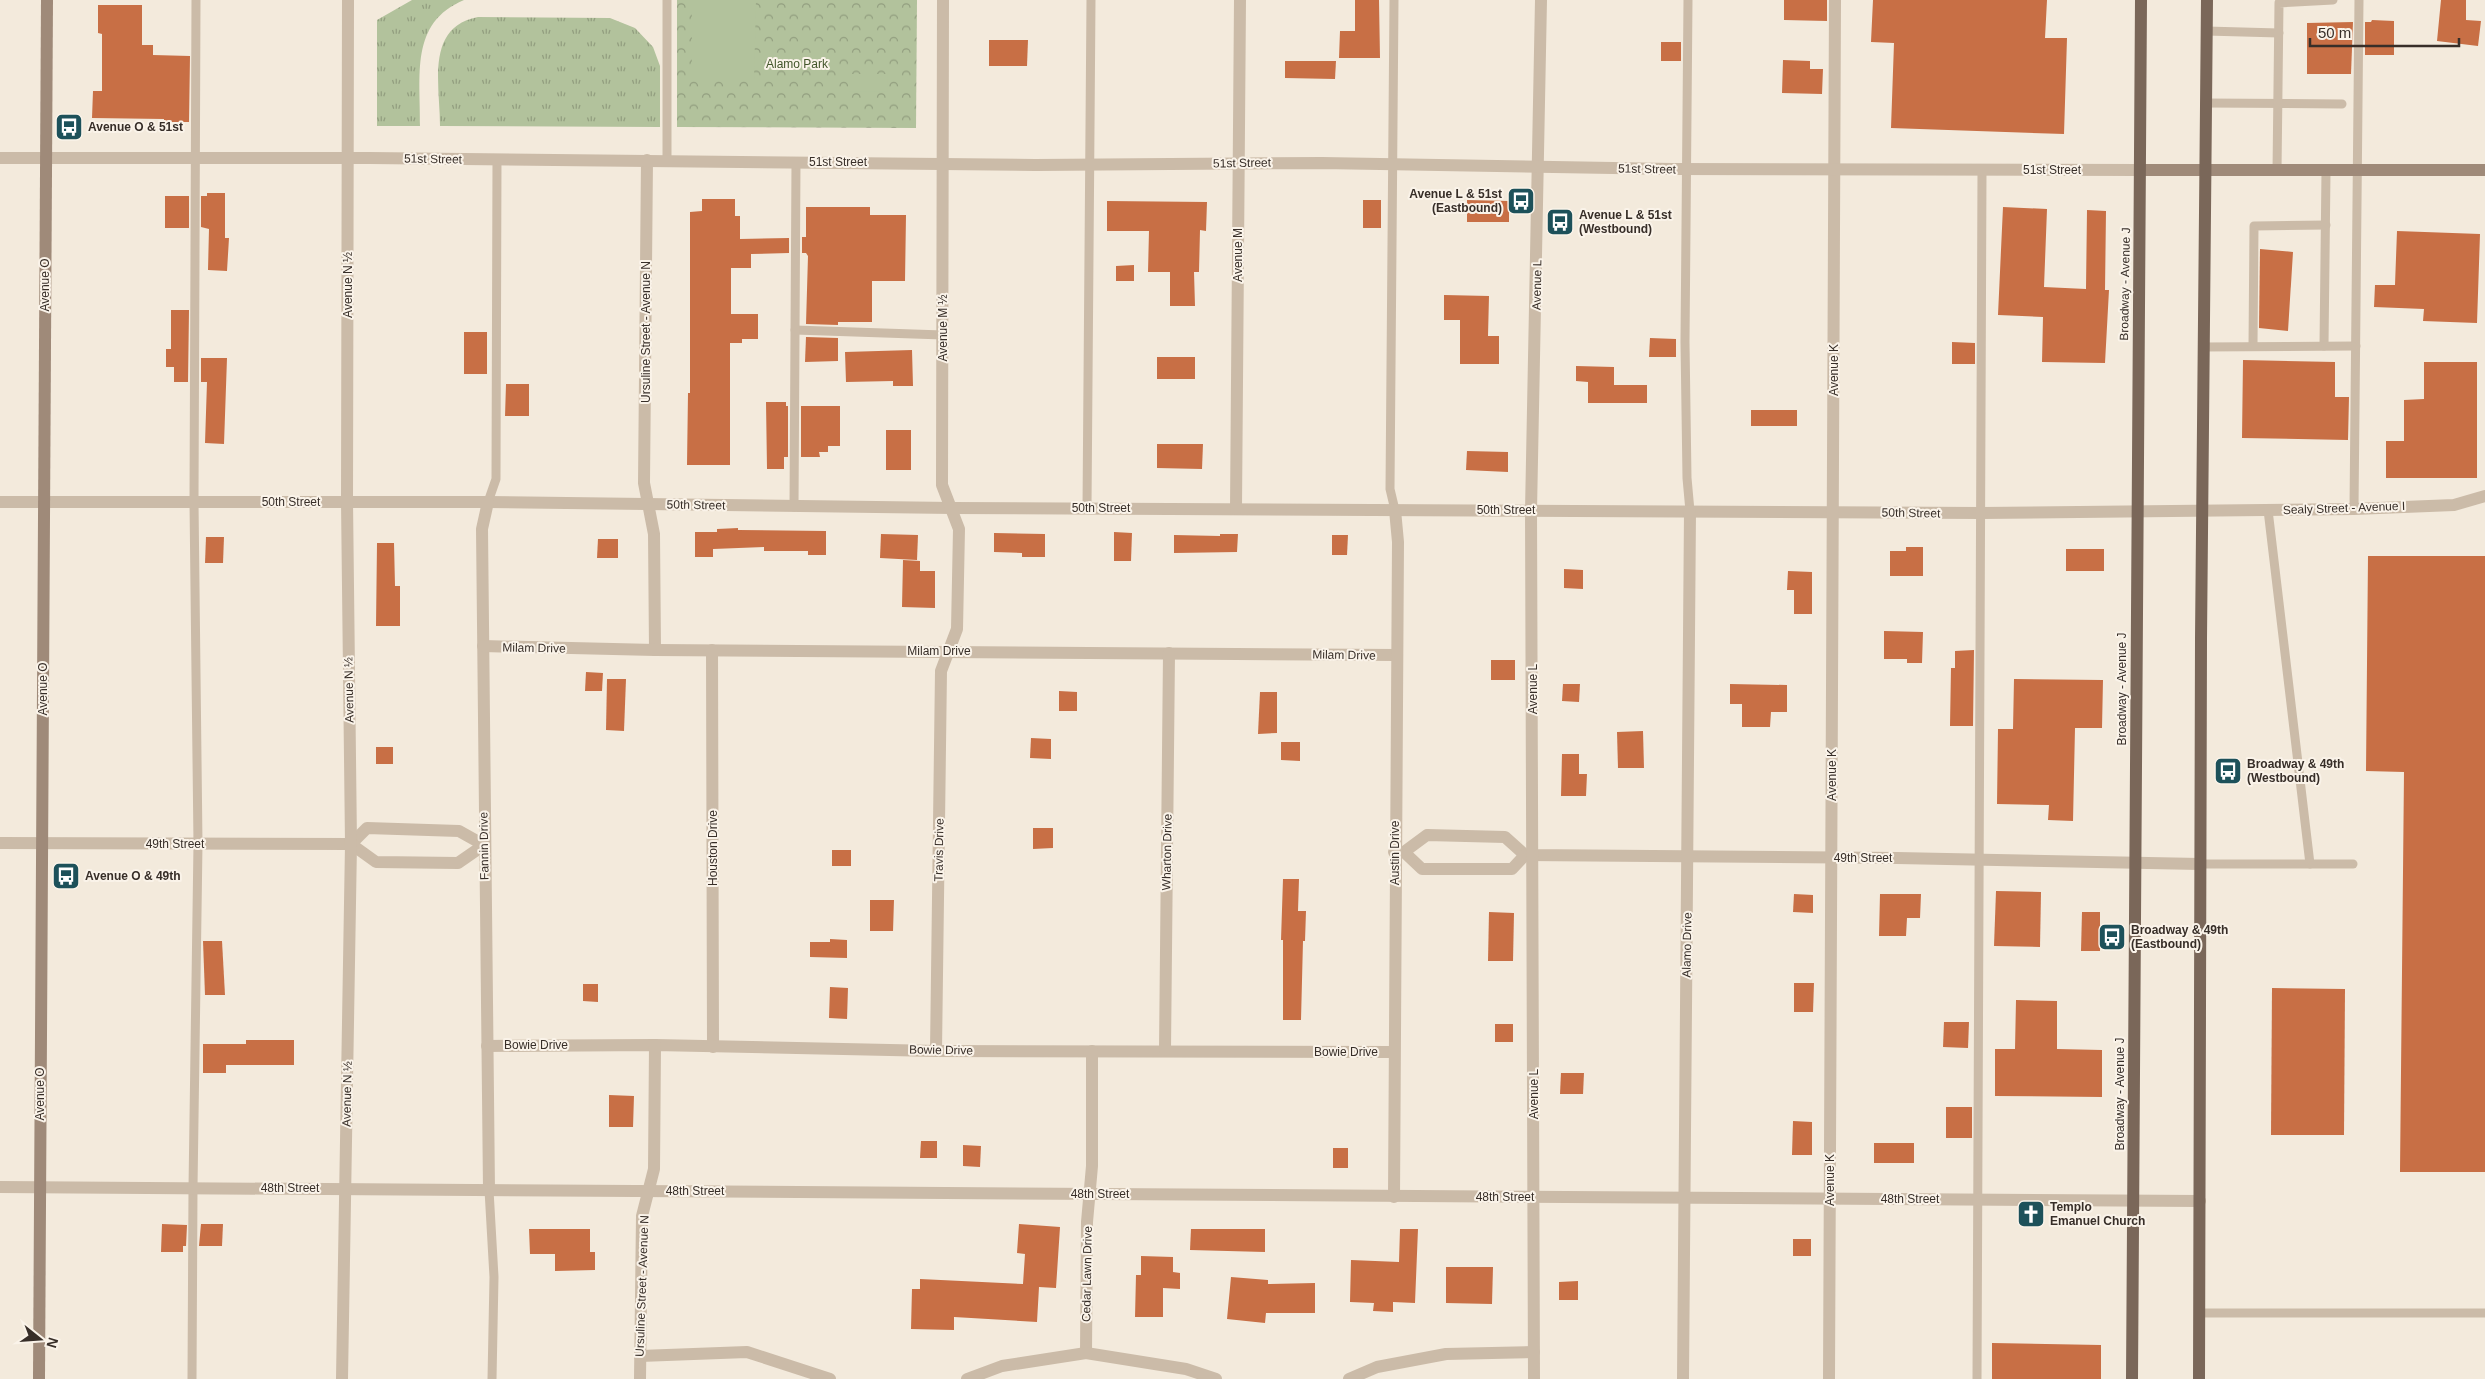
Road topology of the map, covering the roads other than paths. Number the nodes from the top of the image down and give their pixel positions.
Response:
1 (47, 0) edge
2 (196, 0) edge
3 (348, 0) edge
4 (667, 0) edge
5 (943, 0) edge
6 (1091, 0) edge
7 (1240, 0) edge
8 (1394, 0) edge
9 (1541, 0) edge
10 (1688, 0) edge
11 (1835, 0) edge
12 (2141, 0) edge
13 (2206, 0) edge
14 (2333, 0) edge
15 (2358, 0) edge
16 (2206, 31) junction
17 (2278, 32) junction
18 (2278, 102) junction
19 (2205, 103) junction
20 (2342, 104) dead end
21 (194, 157) junction
22 (0, 158) edge
23 (45, 158) junction
24 (348, 158) junction
25 (497, 160) junction
26 (647, 160) junction
27 (667, 160) junction
28 (796, 162) junction
29 (944, 164) junction
30 (1239, 164) junction
31 (1394, 164) junction
32 (1090, 165) junction
33 (1539, 167) junction
34 (1687, 169) junction
35 (1836, 170) junction
36 (2140, 170) junction
37 (2485, 170) edge
38 (1982, 171) junction
39 (2205, 171) junction
40 (2277, 171) junction
41 (2326, 171) junction
42 (2357, 171) junction
43 (2326, 225) junction
44 (795, 330) junction
45 (942, 335) junction
46 (2253, 346) junction
47 (2324, 346) junction
48 (2356, 346) junction
49 (2203, 347) junction
50 (2485, 496) edge
51 (347, 501) junction
52 (0, 502) edge
53 (44, 502) junction
54 (194, 502) junction
55 (488, 502) junction
56 (648, 504) junction
57 (794, 507) junction
58 (952, 508) junction
59 (1088, 508) junction
60 (2354, 508) junction
61 (1236, 509) junction
62 (1394, 510) junction
63 (2268, 510) junction
64 (1531, 511) junction
65 (1690, 511) junction
66 (1834, 512) junction
67 (2137, 512) junction
68 (2202, 512) junction
69 (1981, 514) junction
70 (482, 646) junction
71 (655, 650) junction
72 (712, 650) junction
73 (949, 651) junction
74 (1169, 653) junction
75 (1396, 655) junction
76 (0, 843) edge
77 (42, 843) junction
78 (198, 844) junction
79 (351, 844) junction
80 (484, 845) junction
81 (1399, 852) junction
82 (1530, 855) junction
83 (1688, 856) junction
84 (1832, 857) junction
85 (1979, 860) junction
86 (2134, 862) junction
87 (2200, 864) junction
88 (2310, 864) junction
89 (2353, 864) dead end
90 (655, 1045) junction
91 (487, 1046) junction
92 (713, 1047) junction
93 (1164, 1050) junction
94 (936, 1051) junction
95 (1092, 1051) junction
96 (1394, 1052) junction
97 (0, 1187) edge
98 (40, 1188) junction
99 (192, 1188) junction
100 (345, 1188) junction
101 (489, 1190) junction
102 (648, 1190) junction
103 (1090, 1194) junction
104 (1394, 1197) junction
105 (1534, 1197) junction
106 (1684, 1198) junction
107 (1830, 1198) junction
108 (1978, 1200) junction
109 (2133, 1200) junction
110 (2200, 1201) junction
111 (2199, 1313) junction
112 (2485, 1313) edge
113 (1534, 1352) junction
114 (1086, 1353) junction
115 (640, 1356) junction
116 (39, 1379) edge
117 (192, 1379) edge
118 (342, 1379) edge
119 (492, 1379) edge
120 (640, 1379) edge
121 (830, 1379) edge
122 (967, 1379) edge
123 (1216, 1379) edge
124 (1349, 1379) edge
125 (1534, 1379) edge
126 (1683, 1379) edge
127 (1829, 1379) edge
128 (1977, 1379) edge
129 (2132, 1379) edge
130 (2199, 1379) edge

1 - 23 main road, Avenue O
2 - 21 lane
3 - 24 street, Avenue N ½
4 - 27 lane
5 - 29 street, Avenue M ½
6 - 32 lane
7 - 30 street, Avenue M
8 - 31 lane
9 - 33 street, Avenue L
10 - 34 lane
11 - 35 street, Avenue K
12 - 36 main road, Broadway - Avenue J
13 - 16 main road
14 - 17 lane
15 - 42 lane
16 - 17 lane
16 - 19 main road
17 - 18 lane
18 - 19 lane
18 - 20 lane
18 - 40 lane
19 - 39 main road
21 - 23 street, 51st Street
21 - 24 street, 51st Street
21 - 54 lane
22 - 23 street, 51st Street
23 - 53 main road, Avenue O
24 - 25 street, 51st Street
24 - 51 street, Avenue N ½
25 - 26 street, 51st Street
25 - 55 lane
26 - 27 street, 51st Street
26 - 56 street, Ursuline Street - Avenue N
27 - 28 street, 51st Street
28 - 29 street, 51st Street
28 - 44 lane
29 - 32 street, 51st Street
29 - 45 street, Avenue M ½
30 - 31 street, 51st Street
30 - 32 street, 51st Street
30 - 61 street, Avenue M
31 - 33 street, 51st Street
31 - 62 lane
32 - 59 lane
33 - 34 street, 51st Street
33 - 64 street, Avenue L
34 - 35 street, 51st Street
34 - 65 lane
35 - 38 street, 51st Street
35 - 66 street, Avenue K
36 - 38 street, 51st Street
36 - 39 main road, 51st Street
36 - 67 main road, Broadway - Avenue J
37 - 42 main road, 51st Street
38 - 69 lane
39 - 40 main road, 51st Street
39 - 49 main road
40 - 41 main road, 51st Street
41 - 42 main road, 51st Street
41 - 43 lane
42 - 48 lane
43 - 46 lane
43 - 47 lane
44 - 45 lane
44 - 57 lane
45 - 58 street, Avenue M ½
46 - 47 lane
46 - 49 lane
47 - 48 lane
48 - 60 lane
49 - 68 main road
50 - 60 street, Sealy Street - Avenue I
51 - 54 street, 50th Street
51 - 55 street, 50th Street
51 - 79 street, Avenue N ½
52 - 53 street, 50th Street
53 - 54 street, 50th Street
53 - 77 main road, Avenue O
54 - 78 lane
55 - 56 street, 50th Street
55 - 70 street, Fannin Drive
56 - 57 street, 50th Street
56 - 71 street
57 - 58 street, 50th Street
58 - 59 street, 50th Street
58 - 73 street, Avenue M ½
59 - 61 street, 50th Street
60 - 63 street, Sealy Street - Avenue I
61 - 62 street, 50th Street
62 - 64 street, 50th Street
62 - 75 street, Austin Drive
63 - 68 street, Sealy Street - Avenue I
63 - 88 lane
64 - 65 street, 50th Street
64 - 82 street, Avenue L
65 - 66 street, 50th Street
65 - 83 street, Alamo Drive
66 - 69 street, 50th Street
66 - 84 street, Avenue K
67 - 68 street, 50th Street
67 - 69 street, 50th Street
67 - 86 main road, Broadway - Avenue J
68 - 87 main road
69 - 85 lane
70 - 71 street, Milam Drive
70 - 80 street, Fannin Drive
71 - 72 street, Milam Drive
72 - 73 street, Milam Drive
72 - 92 street, Houston Drive
73 - 74 street, Milam Drive
73 - 94 street, Travis Drive
74 - 75 street, Milam Drive
74 - 93 street, Wharton Drive
75 - 81 street, Austin Drive
76 - 77 street, 49th Street
77 - 78 street, 49th Street
77 - 98 main road, Avenue O
78 - 79 street, 49th Street
78 - 99 lane
79 - 80 street
79 - 80 street
79 - 100 street, Avenue N ½
80 - 91 street, Fannin Drive
81 - 82 street
81 - 82 street
81 - 96 street, Austin Drive
82 - 83 street, 49th Street
82 - 105 street, Avenue L
83 - 84 street, 49th Street
83 - 106 street, Alamo Drive
84 - 85 street, 49th Street
84 - 107 street, Avenue K
85 - 86 street, 49th Street
85 - 108 lane
86 - 87 street, 49th Street
86 - 109 main road, Broadway - Avenue J
87 - 88 lane
87 - 110 main road
88 - 89 lane
90 - 91 street, Bowie Drive
90 - 92 street, Bowie Drive
90 - 102 street, Ursuline Street - Avenue N
91 - 101 street, Fannin Drive
92 - 94 street, Bowie Drive
93 - 95 street, Bowie Drive
93 - 96 street, Bowie Drive
94 - 95 street, Bowie Drive
95 - 103 street
96 - 104 street, Austin Drive
97 - 98 street, 48th Street
98 - 99 street, 48th Street
98 - 116 main road, Avenue O
99 - 100 street, 48th Street
99 - 117 lane
100 - 101 street, 48th Street
100 - 118 street, Avenue N ½
101 - 102 street, 48th Street
101 - 119 lane
102 - 103 street, 48th Street
102 - 115 street, Ursuline Street - Avenue N
103 - 104 street, 48th Street
103 - 114 street, Cedar Lawn Drive
104 - 105 street, 48th Street
105 - 106 street, 48th Street
105 - 113 street, Avenue L
106 - 107 street, 48th Street
106 - 126 street, Alamo Drive
107 - 108 street, 48th Street
107 - 127 street, Avenue K
108 - 109 street, 48th Street
108 - 128 lane
109 - 110 street, 48th Street
109 - 129 main road, Broadway - Avenue J
110 - 111 main road
111 - 112 lane
111 - 130 main road
113 - 124 street
113 - 125 street, Avenue L
114 - 122 street
114 - 123 street
115 - 120 street, Ursuline Street - Avenue N
115 - 121 street

